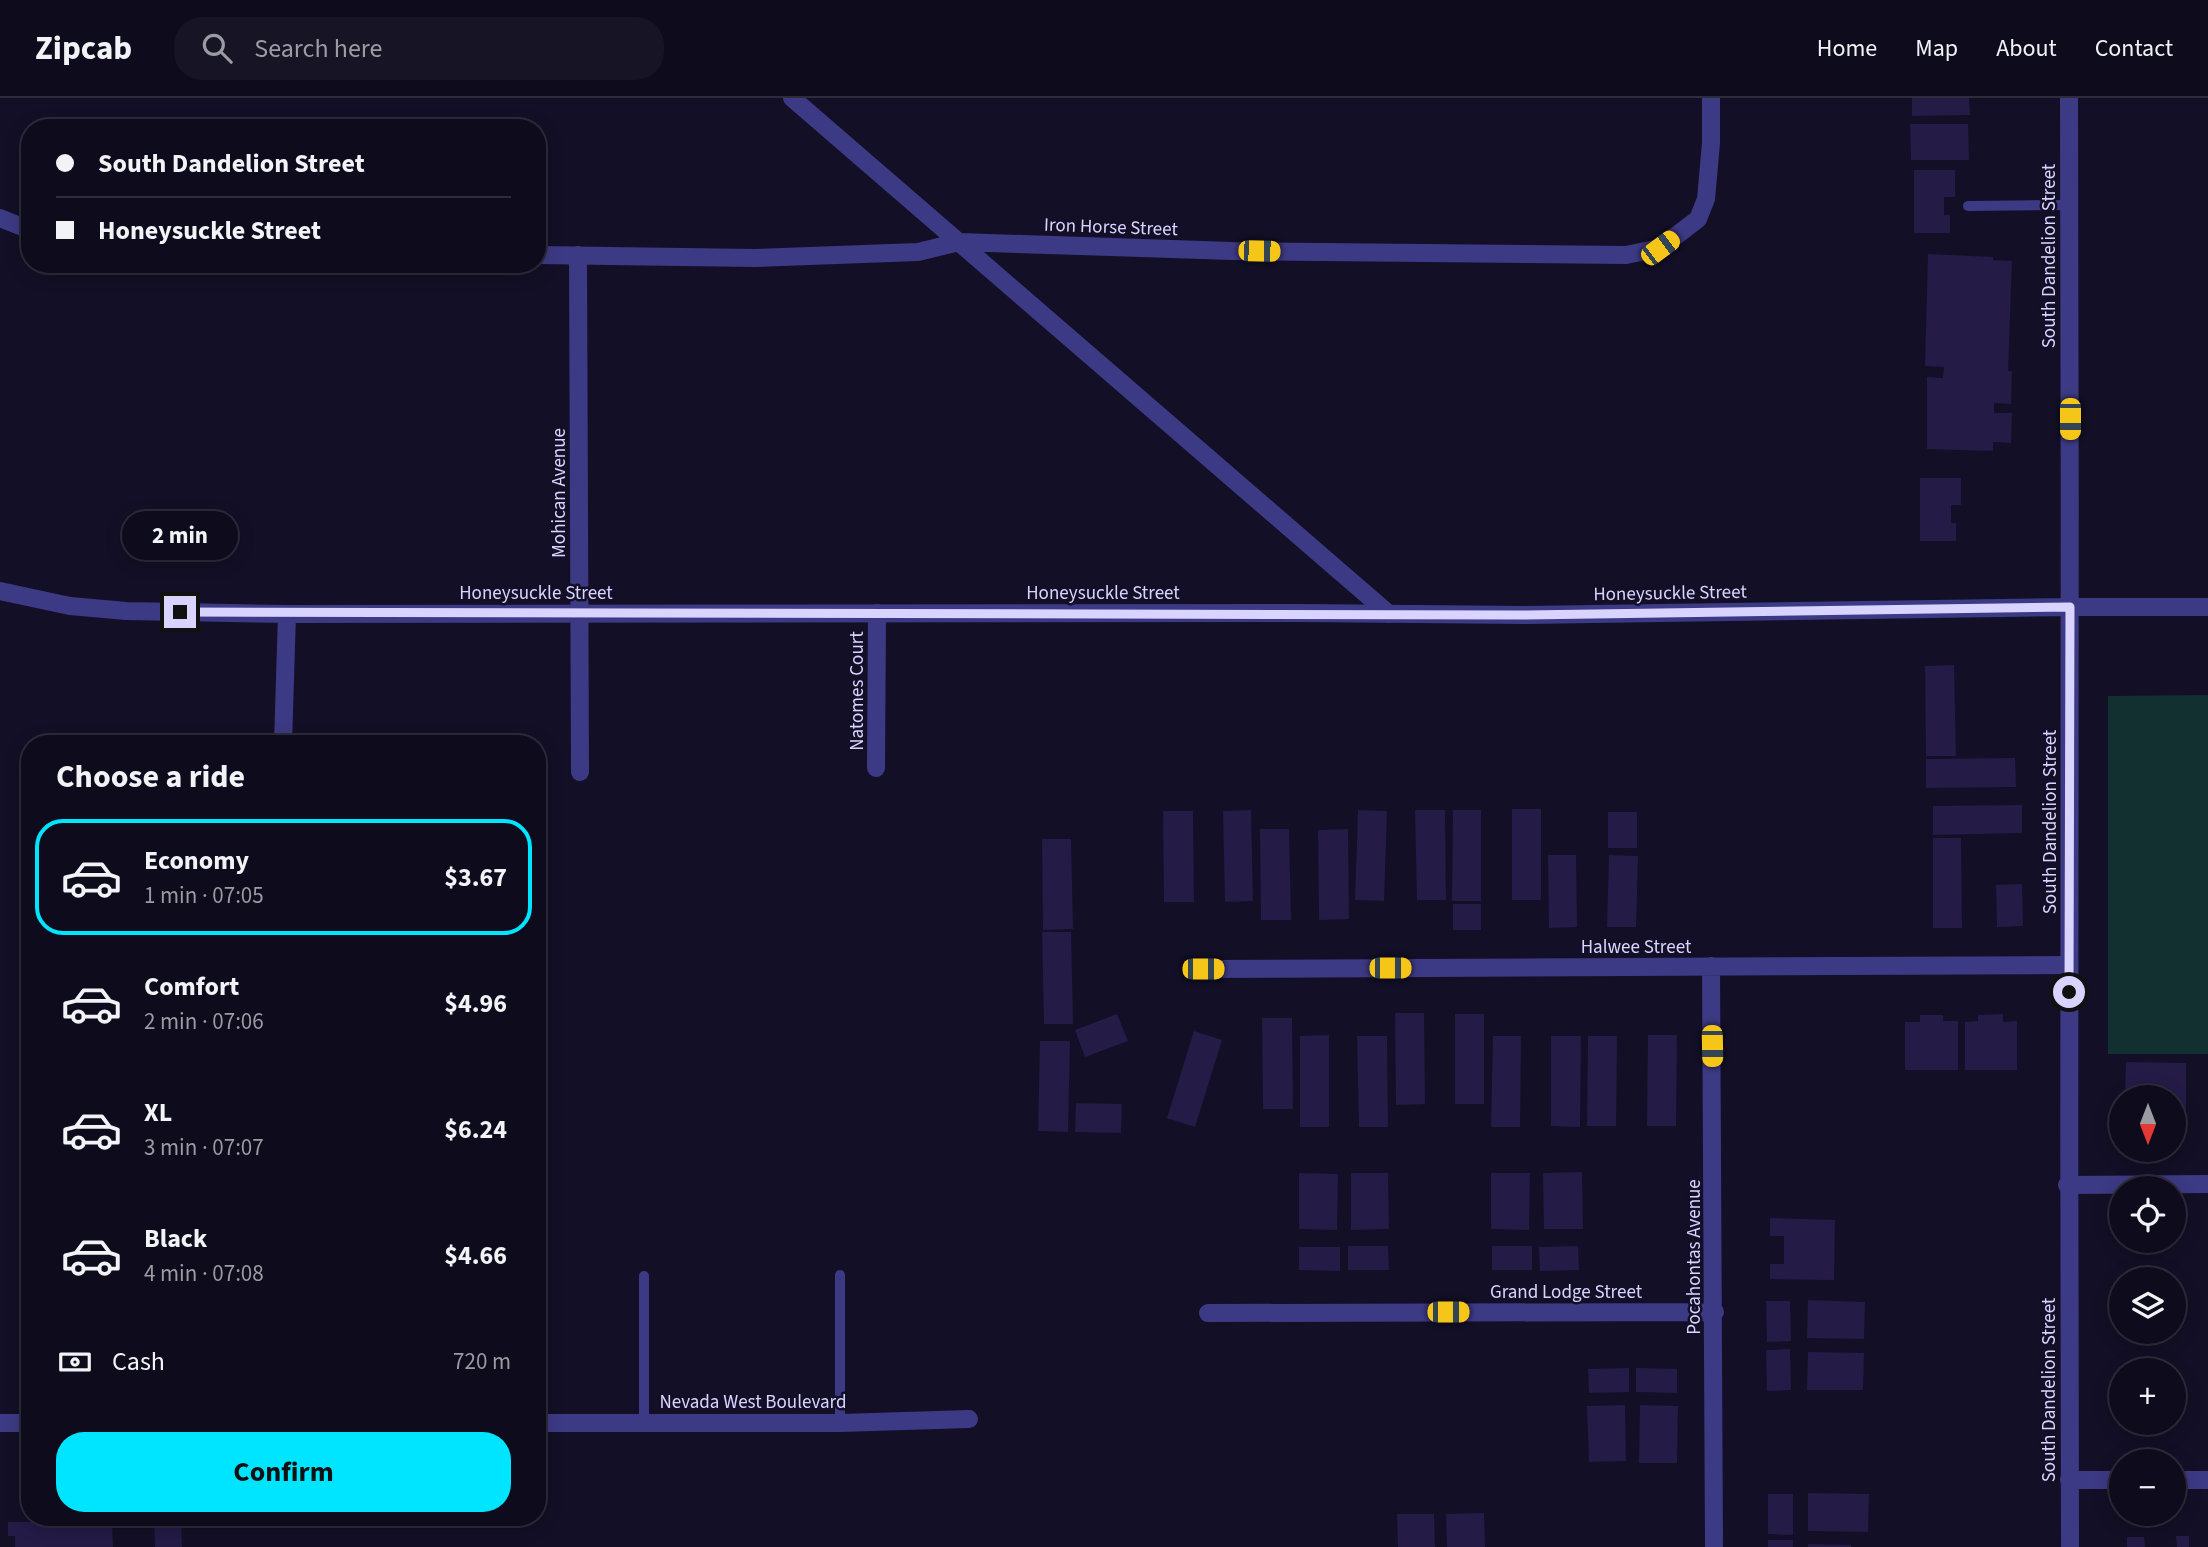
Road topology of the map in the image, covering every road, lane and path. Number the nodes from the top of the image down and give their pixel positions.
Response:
1 (792, 98) edge
2 (1711, 98) edge
3 (2069, 98) edge
4 (2069, 205) junction
5 (1968, 206) dead end
6 (0, 218) edge
7 (21, 226) edge
8 (959, 242) junction
9 (546, 255) edge
10 (578, 255) junction
11 (0, 591) edge
12 (2070, 607) junction
13 (2208, 607) edge
14 (579, 612) junction
15 (877, 613) junction
16 (287, 614) junction
17 (1389, 614) junction
18 (283, 735) edge
19 (876, 768) dead end
20 (580, 772) dead end
21 (2069, 965) junction
22 (1711, 966) junction
23 (1203, 969) dead end
24 (2208, 1184) edge
25 (2067, 1185) junction
26 (840, 1275) dead end
27 (644, 1276) dead end
28 (1714, 1312) junction
29 (1208, 1313) dead end
30 (969, 1419) dead end
31 (0, 1423) edge
32 (21, 1423) edge
33 (546, 1423) edge
34 (644, 1423) junction
35 (840, 1423) junction
36 (2069, 1480) junction
37 (2109, 1480) edge
38 (2186, 1480) edge
39 (2208, 1480) edge
40 (1714, 1547) edge
41 (2070, 1547) edge

1 - 8 street
2 - 8 street, Iron Horse Street
3 - 4 street, South Dandelion Street
4 - 5 lane
4 - 12 street, South Dandelion Street
6 - 7 street
8 - 10 street, Iron Horse Street
8 - 17 street
9 - 10 street, Iron Horse Street
10 - 14 street, Mohican Avenue
11 - 16 street, Honeysuckle Street
12 - 13 street, Honeysuckle Street
12 - 17 street, Honeysuckle Street
12 - 21 street, South Dandelion Street
14 - 15 street, Honeysuckle Street
14 - 16 street, Honeysuckle Street
14 - 20 street, Mohican Avenue
15 - 17 street, Honeysuckle Street
15 - 19 street, Natomes Court
16 - 18 street
21 - 22 street, Halwee Street
21 - 25 street, South Dandelion Street
22 - 23 street, Halwee Street
22 - 28 street, Pocahontas Avenue
24 - 25 street
25 - 36 street, South Dandelion Street
26 - 35 lane
27 - 34 lane
28 - 29 street, Grand Lodge Street
28 - 40 street, Pocahontas Avenue
30 - 35 street, Nevada West Boulevard
31 - 32 street
33 - 34 street, Nevada West Boulevard
34 - 35 street, Nevada West Boulevard
36 - 37 street
36 - 41 street, South Dandelion Street
38 - 39 street

